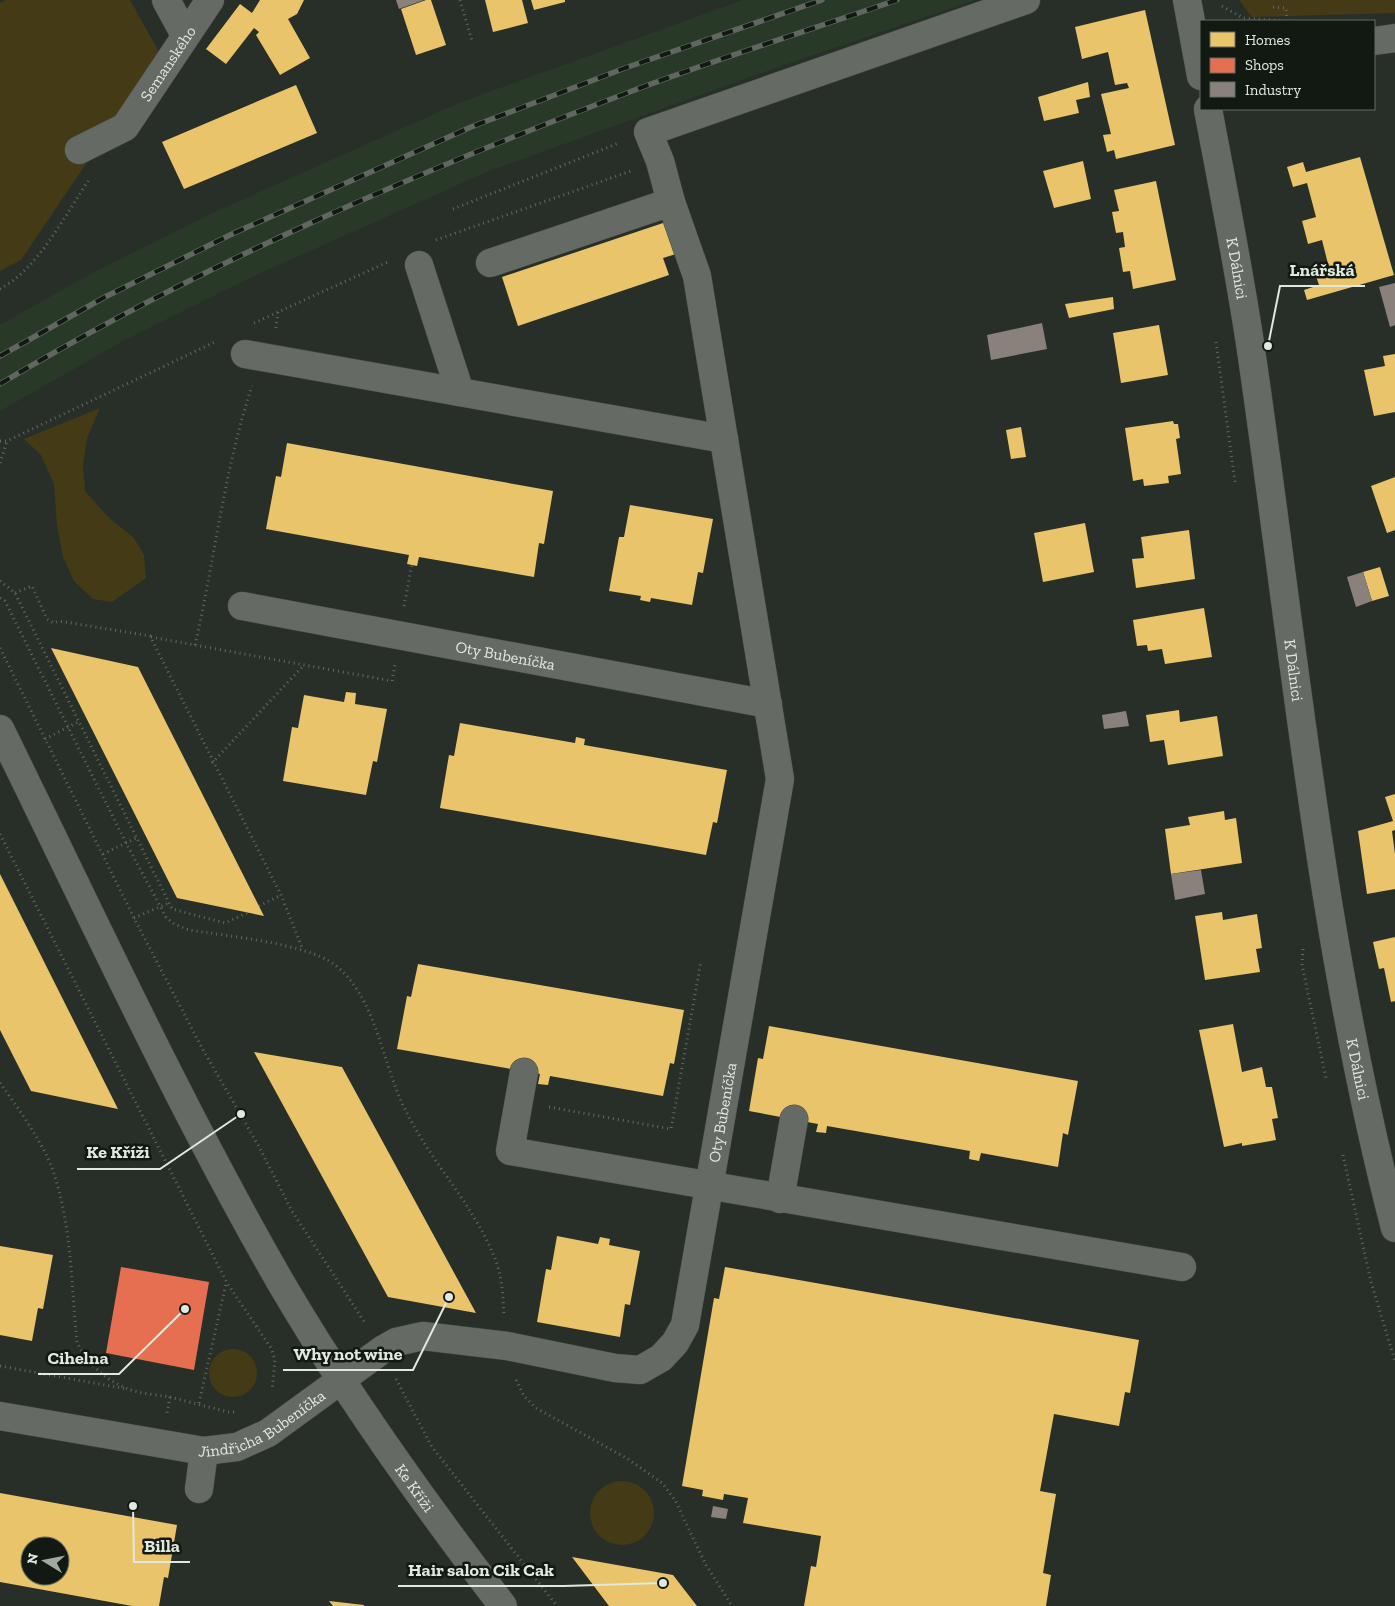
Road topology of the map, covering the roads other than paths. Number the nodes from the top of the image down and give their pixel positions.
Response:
1 (166, 0) edge
2 (210, 0) edge
3 (1026, 0) edge
4 (1187, 0) edge
5 (185, 35) junction
6 (1395, 38) edge
7 (1375, 41) edge
8 (1200, 67) edge
9 (1208, 110) edge
10 (79, 150) dead end
11 (671, 202) junction
12 (415, 255) road end
13 (490, 263) dead end
14 (244, 349) road end
15 (460, 392) junction
16 (724, 439) junction
17 (242, 606) dead end
18 (768, 704) junction
19 (0, 729) edge
20 (524, 1072) dead end
21 (794, 1119) dead end
22 (709, 1186) junction
23 (780, 1199) junction
24 (1395, 1228) edge
25 (1182, 1267) dead end
26 (506, 1334) joint
27 (342, 1380) junction
28 (0, 1416) edge
29 (204, 1451) junction
30 (200, 1488) dead end
31 (503, 1606) edge

1 - 5 street
2 - 5 street, Semanského
3 - 11 street, Oty Bubeníčka
4 - 8 street
5 - 10 street, Semanského
6 - 7 street
9 - 24 street, K Dálnici
11 - 13 street
11 - 16 street, Oty Bubeníčka
12 - 15 street
14 - 15 street
15 - 16 street
16 - 18 street, Oty Bubeníčka
17 - 18 street, Oty Bubeníčka
18 - 22 street, Oty Bubeníčka
19 - 27 street, Ke Kříži
20 - 22 street
21 - 23 street
22 - 23 street
22 - 26 street, Oty Bubeníčka
23 - 25 street
26 - 27 street, Jindřicha Bubeníčka
27 - 29 street, Jindřicha Bubeníčka
27 - 31 street, Ke Kříži
28 - 29 street, Jindřicha Bubeníčka
29 - 30 street

